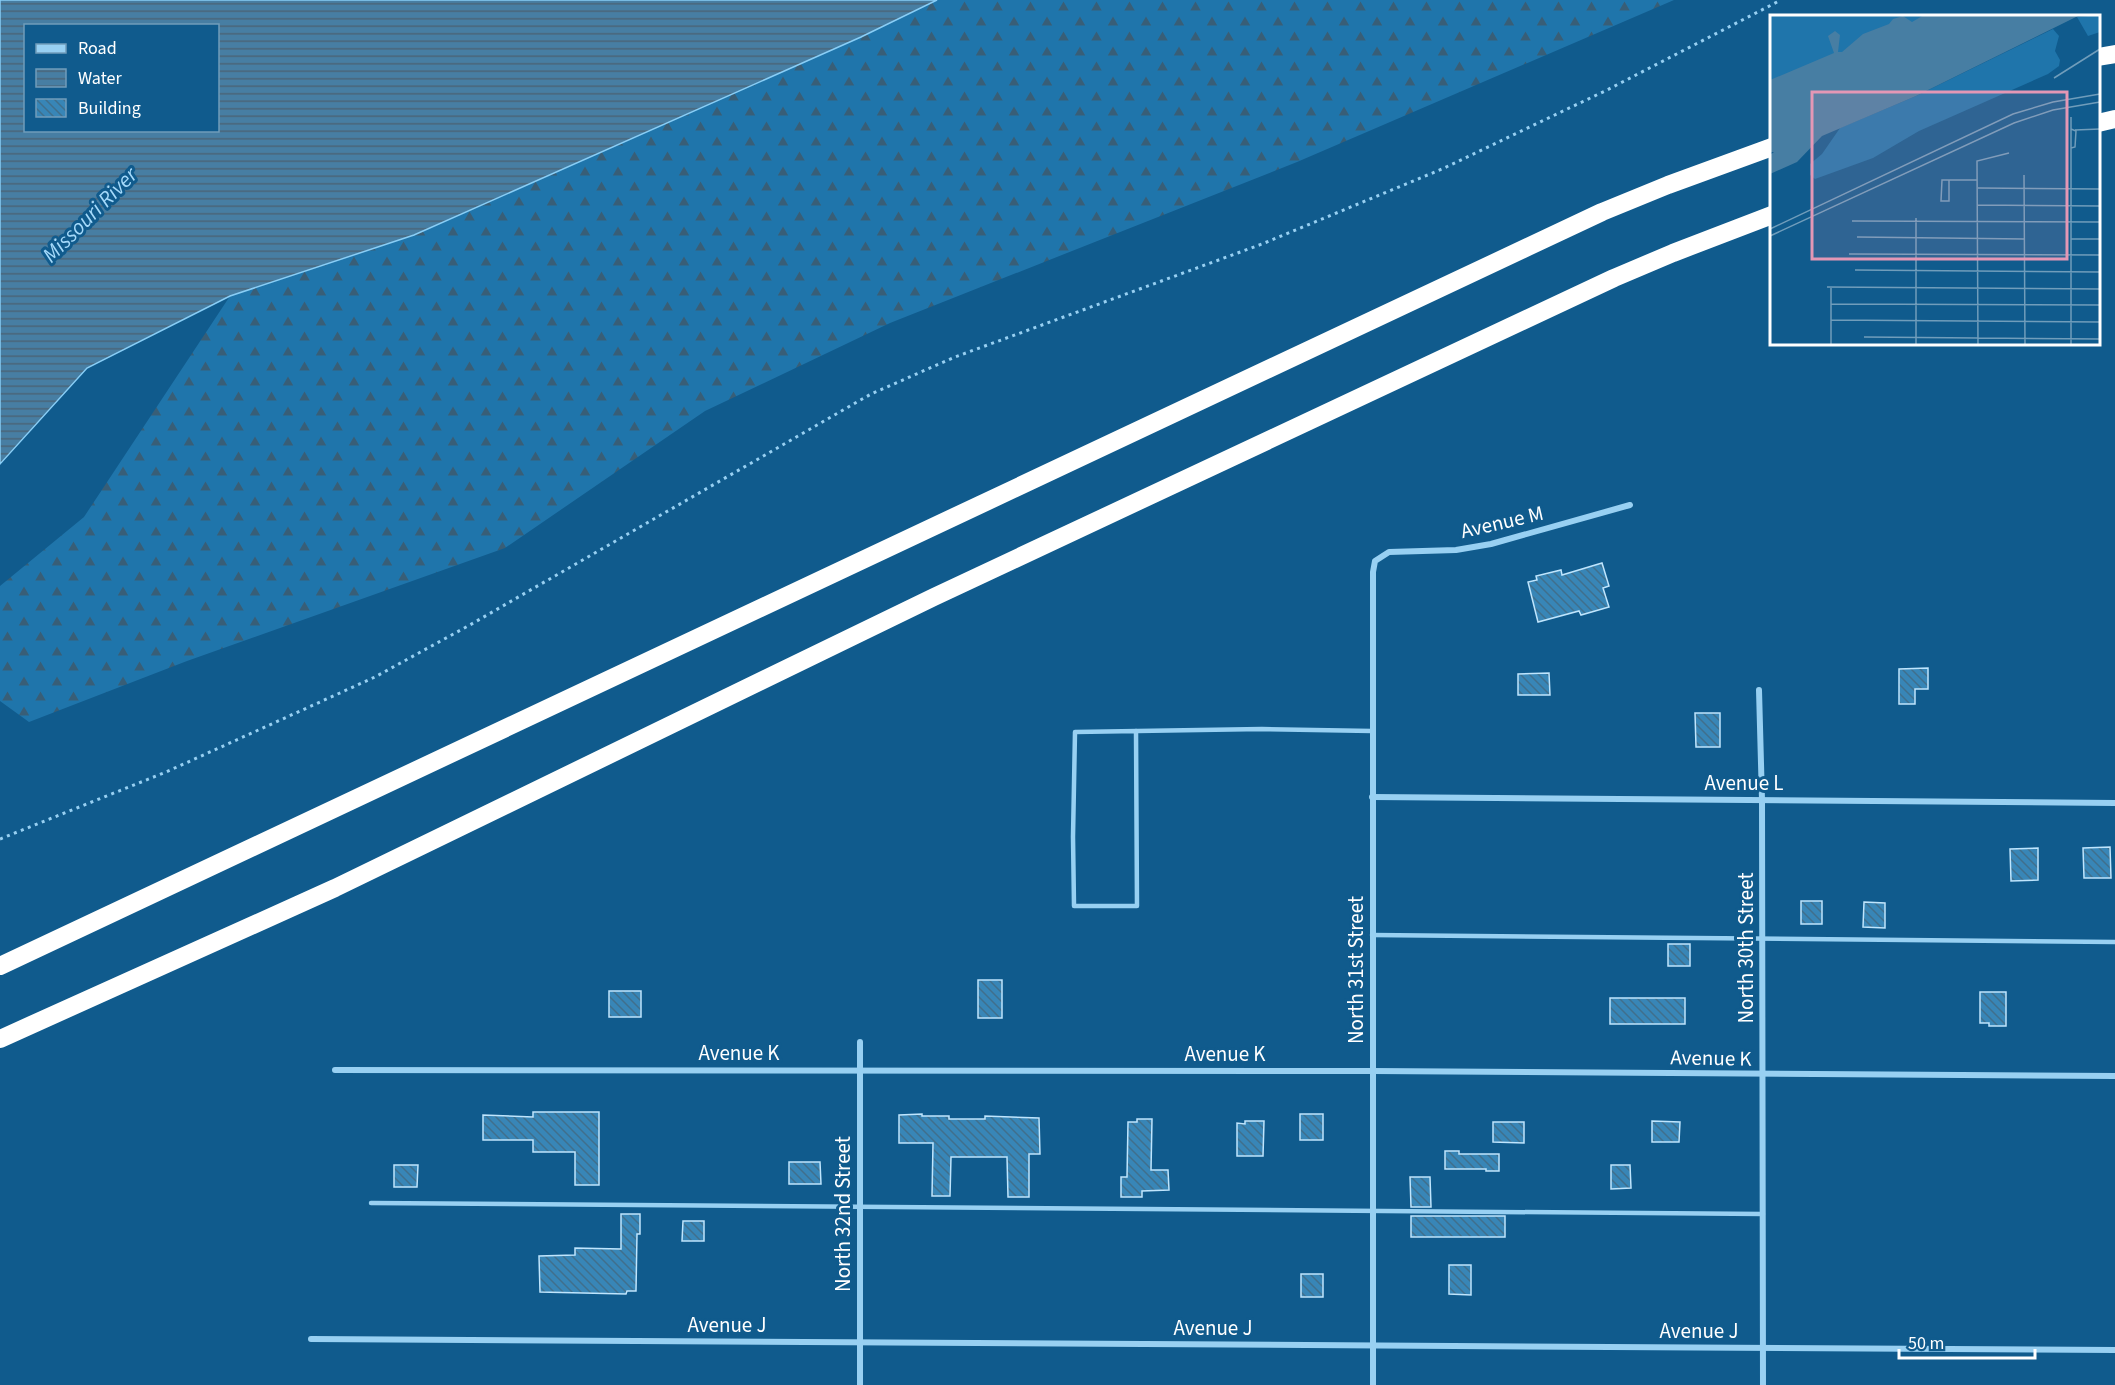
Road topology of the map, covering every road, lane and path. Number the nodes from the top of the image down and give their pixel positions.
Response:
1 (1782, 0) edge
2 (2115, 54) edge
3 (2100, 57) edge
4 (2115, 119) edge
5 (2100, 123) edge
6 (1770, 148) edge
7 (1770, 216) edge
8 (1630, 505) dead end
9 (1380, 557) joint
10 (1759, 690) dead end
11 (1136, 731) junction
12 (1372, 731) junction
13 (1372, 797) junction
14 (1762, 800) junction
15 (2115, 802) edge
16 (0, 838) edge
17 (1372, 935) junction
18 (1762, 939) junction
19 (2115, 942) edge
20 (0, 966) edge
21 (0, 1039) edge
22 (860, 1042) dead end
23 (860, 1069) junction
24 (335, 1070) dead end
25 (1372, 1071) junction
26 (1763, 1075) junction
27 (2115, 1076) edge
28 (371, 1203) dead end
29 (860, 1208) junction
30 (1373, 1210) junction
31 (1763, 1214) junction
32 (311, 1339) dead end
33 (860, 1342) junction
34 (1373, 1346) junction
35 (1763, 1348) junction
36 (2115, 1350) edge
37 (860, 1385) edge
38 (1373, 1385) edge
39 (1763, 1385) edge

1 - 16 path
2 - 3 highway
4 - 5 highway
6 - 20 highway
7 - 21 highway
8 - 9 street, Avenue M
9 - 12 street, North 31st Street
10 - 14 street, North 30th Street
11 - 11 lane
11 - 12 lane
12 - 13 street, North 31st Street
13 - 14 street, Avenue L
13 - 17 street, North 31st Street
14 - 15 street, Avenue L
14 - 18 street, North 30th Street
17 - 18 lane
17 - 25 street, North 31st Street
18 - 19 lane
18 - 26 street, North 30th Street
22 - 23 street, North 32nd Street
23 - 24 street, Avenue K
23 - 25 street, Avenue K
23 - 29 street, North 32nd Street
25 - 26 street, Avenue K
25 - 30 street, North 31st Street
26 - 27 street, Avenue K
26 - 31 street, North 30th Street
28 - 29 lane
29 - 30 lane
29 - 33 street, North 32nd Street
30 - 31 lane
30 - 34 street, North 31st Street
31 - 35 street, North 30th Street
32 - 33 street, Avenue J
33 - 34 street, Avenue J
33 - 37 street, North 32nd Street
34 - 35 street, Avenue J
34 - 38 street, North 31st Street
35 - 36 street, Avenue J
35 - 39 street, North 30th Street

